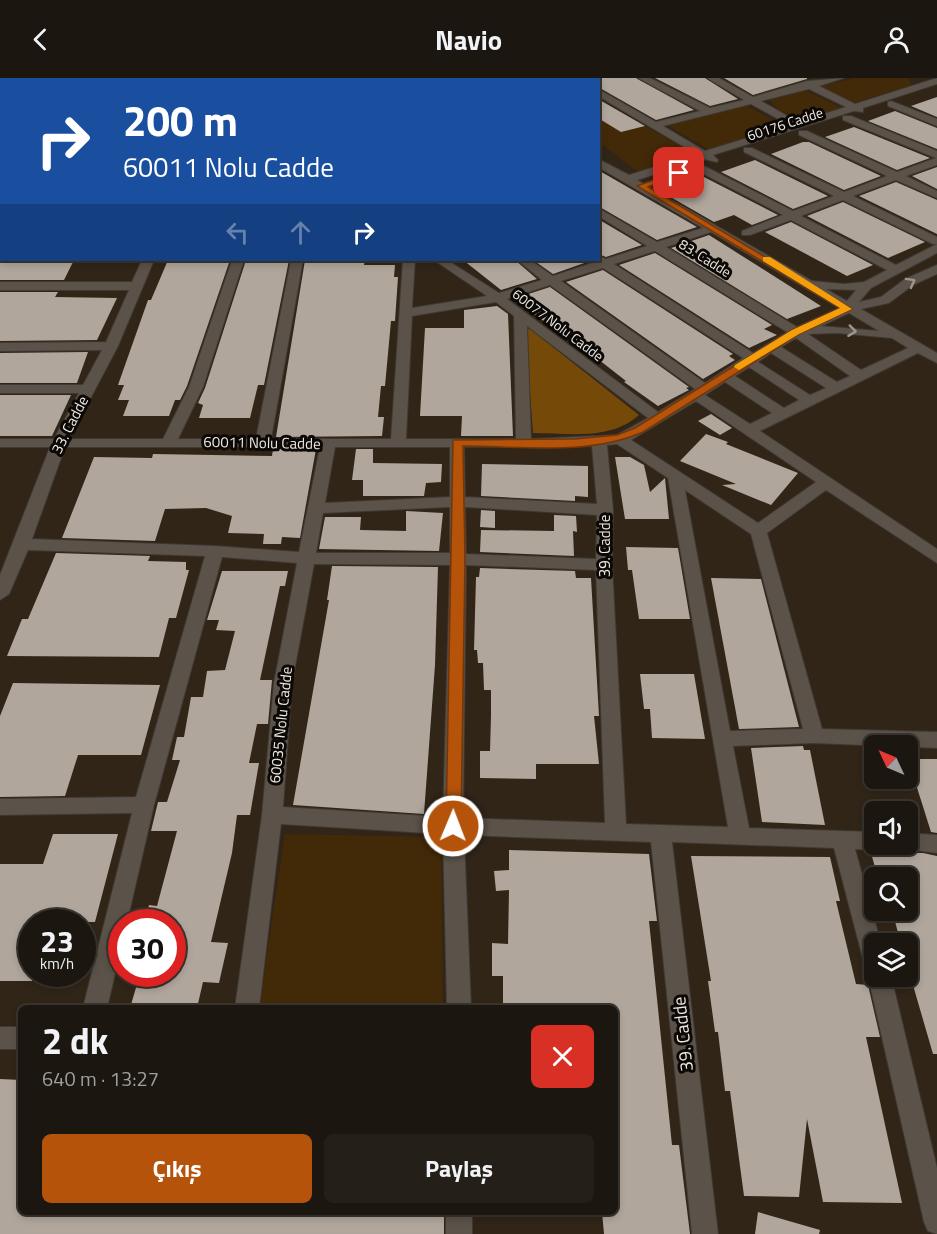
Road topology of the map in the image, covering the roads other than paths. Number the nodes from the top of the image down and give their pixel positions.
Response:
1 (643, 78) edge
2 (712, 78) edge
3 (794, 78) edge
4 (839, 78) edge
5 (918, 78) edge
6 (810, 85) junction
7 (935, 85) edge
8 (600, 93) edge
9 (755, 101) junction
10 (891, 104) junction
11 (855, 108) junction
12 (708, 111) junction
13 (866, 112) junction
14 (848, 118) junction
15 (937, 123) edge
16 (657, 125) junction
17 (801, 130) junction
18 (748, 150) junction
19 (937, 155) edge
20 (711, 158) junction
21 (937, 161) edge
22 (600, 164) edge
23 (698, 167) junction
24 (898, 177) junction
25 (628, 179) junction
26 (641, 186) junction
27 (937, 195) edge
28 (843, 197) junction
29 (600, 211) edge
30 (792, 216) junction
31 (713, 228) junction
32 (746, 233) dead end
33 (937, 241) edge
34 (658, 247) junction
35 (937, 248) edge
36 (148, 261) edge
37 (238, 261) edge
38 (297, 261) edge
39 (409, 261) edge
40 (442, 261) edge
41 (524, 261) edge
42 (602, 262) edge
43 (895, 269) junction
44 (937, 269) edge
45 (552, 280) junction
46 (804, 281) junction
47 (867, 285) junction
48 (0, 286) edge
49 (135, 286) junction
50 (498, 298) junction
51 (847, 309) junction
52 (406, 313) junction
53 (520, 316) junction
54 (797, 331) junction
55 (903, 339) junction
56 (111, 346) junction
57 (0, 347) edge
58 (771, 347) junction
59 (918, 348) junction
60 (937, 359) edge
61 (750, 360) junction
62 (725, 376) junction
63 (860, 376) junction
64 (836, 388) junction
65 (0, 389) edge
66 (88, 389) junction
67 (700, 391) junction
68 (810, 401) junction
69 (783, 414) junction
70 (657, 418) junction
71 (750, 430) junction
72 (620, 439) junction
73 (169, 442) junction
74 (263, 442) junction
75 (398, 442) junction
76 (457, 442) junction
77 (599, 442) junction
78 (0, 443) edge
79 (524, 443) junction
80 (59, 444) junction
81 (328, 444) junction
82 (675, 476) junction
83 (828, 481) junction
84 (458, 502) junction
85 (318, 507) junction
86 (605, 510) junction
87 (758, 531) junction
88 (22, 544) junction
89 (215, 550) junction
90 (937, 556) edge
91 (307, 558) junction
92 (458, 559) junction
93 (604, 565) junction
94 (0, 594) edge
95 (814, 736) junction
96 (722, 739) junction
97 (937, 740) edge
98 (144, 805) junction
99 (0, 807) edge
100 (272, 815) junction
101 (453, 826) junction
102 (616, 831) junction
103 (661, 834) junction
104 (740, 837) junction
105 (842, 840) junction
106 (864, 841) edge
107 (918, 842) edge
108 (937, 843) edge
109 (867, 933) edge
110 (882, 987) edge
111 (96, 1005) edge
112 (247, 1005) edge
113 (459, 1005) edge
114 (0, 1038) edge
115 (18, 1038) edge
116 (459, 1215) edge
117 (937, 1222) edge
118 (459, 1234) edge
119 (705, 1234) edge

1 - 12 street
2 - 9 street
3 - 6 street
4 - 6 street
5 - 7 street
6 - 9 street
6 - 11 street
7 - 10 street, 60176 Cadde
7 - 11 street
8 - 16 street
9 - 12 street
9 - 17 street
10 - 13 street, 60176 Cadde
10 - 15 street
11 - 13 street
11 - 17 street
12 - 16 street
13 - 14 street, 60176 Cadde
14 - 17 street, 60176 Cadde
14 - 19 street
16 - 20 street
17 - 18 street, 60176 Cadde
17 - 20 street
17 - 24 street
18 - 20 street, 60176 Cadde
18 - 28 street
20 - 23 street, 60176 Cadde
20 - 25 street
21 - 24 street
22 - 25 street
23 - 26 street, 60176 Cadde
23 - 30 street
24 - 27 street
24 - 28 street
25 - 26 street
26 - 31 street
28 - 30 street
28 - 33 street
29 - 34 street, 83. Cadde
30 - 32 street
30 - 43 street
31 - 34 street
31 - 46 street
34 - 42 street
34 - 54 street, 83. Cadde
35 - 43 street
36 - 49 street, 33. Cadde
37 - 73 street
38 - 74 street
39 - 52 street
40 - 50 street, 60077 Nolu Cadde
41 - 45 street
42 - 45 street
42 - 61 street
43 - 47 street
51 -> 44 street
45 - 50 street
45 - 67 street
46 - 47 street
46 - 51 street
47 - 51 street
48 - 49 street
49 - 56 street, 33. Cadde
50 - 52 street
50 - 53 street, 60077 Nolu Cadde
51 - 54 street
51 - 55 street
52 - 75 street
53 - 70 street, 60077 Nolu Cadde
53 - 79 street
54 -> 55 street
54 - 58 street
54 - 63 street, 83. Cadde
55 - 59 street
56 - 57 street
56 - 66 street, 33. Cadde
58 - 61 street
58 - 64 street
59 - 60 street
59 - 63 street
61 - 62 street
61 - 68 street
62 - 67 street
62 - 69 street
63 - 64 street
64 - 68 street
65 - 66 street
66 - 80 street, 33. Cadde
67 - 70 street
67 - 71 street
68 - 69 street
69 - 71 street
70 - 72 street
71 - 83 street
72 - 77 street, 60011 Nolu Cadde
72 - 82 street
73 - 74 street, 60011 Nolu Cadde
73 - 80 street, 60011 Nolu Cadde
74 - 81 street, 60011 Nolu Cadde
75 - 76 street, 60011 Nolu Cadde
75 - 81 street, 60011 Nolu Cadde
76 - 79 street, 60011 Nolu Cadde
76 - 84 street
77 - 79 street, 60011 Nolu Cadde
77 - 86 street, 39. Cadde
78 - 80 street, 60011 Nolu Cadde
80 - 88 street, 33. Cadde
81 - 85 street, 60035 Nolu Cadde
82 - 87 street
82 - 96 street
83 - 87 street
83 - 90 street
84 - 85 street
84 - 86 street
84 - 92 street
85 - 91 street, 60035 Nolu Cadde
86 - 93 street, 39. Cadde
87 - 95 street
88 - 89 street
88 - 94 street, 33. Cadde
89 - 91 street
89 - 98 street
91 - 92 street
91 - 100 street, 60035 Nolu Cadde
92 - 93 street
92 - 101 street
93 - 102 street, 39. Cadde
95 - 96 street
95 - 97 street
96 - 104 street
98 - 99 street
98 - 111 street
100 - 101 street
100 - 112 street, 60035 Nolu Cadde
101 - 102 street
101 - 113 street
102 - 103 street
103 - 104 street
103 - 119 street, 39. Cadde
104 - 105 street
105 - 106 street
105 - 109 street
107 - 108 street
110 - 117 street
114 - 115 street
116 - 118 street

